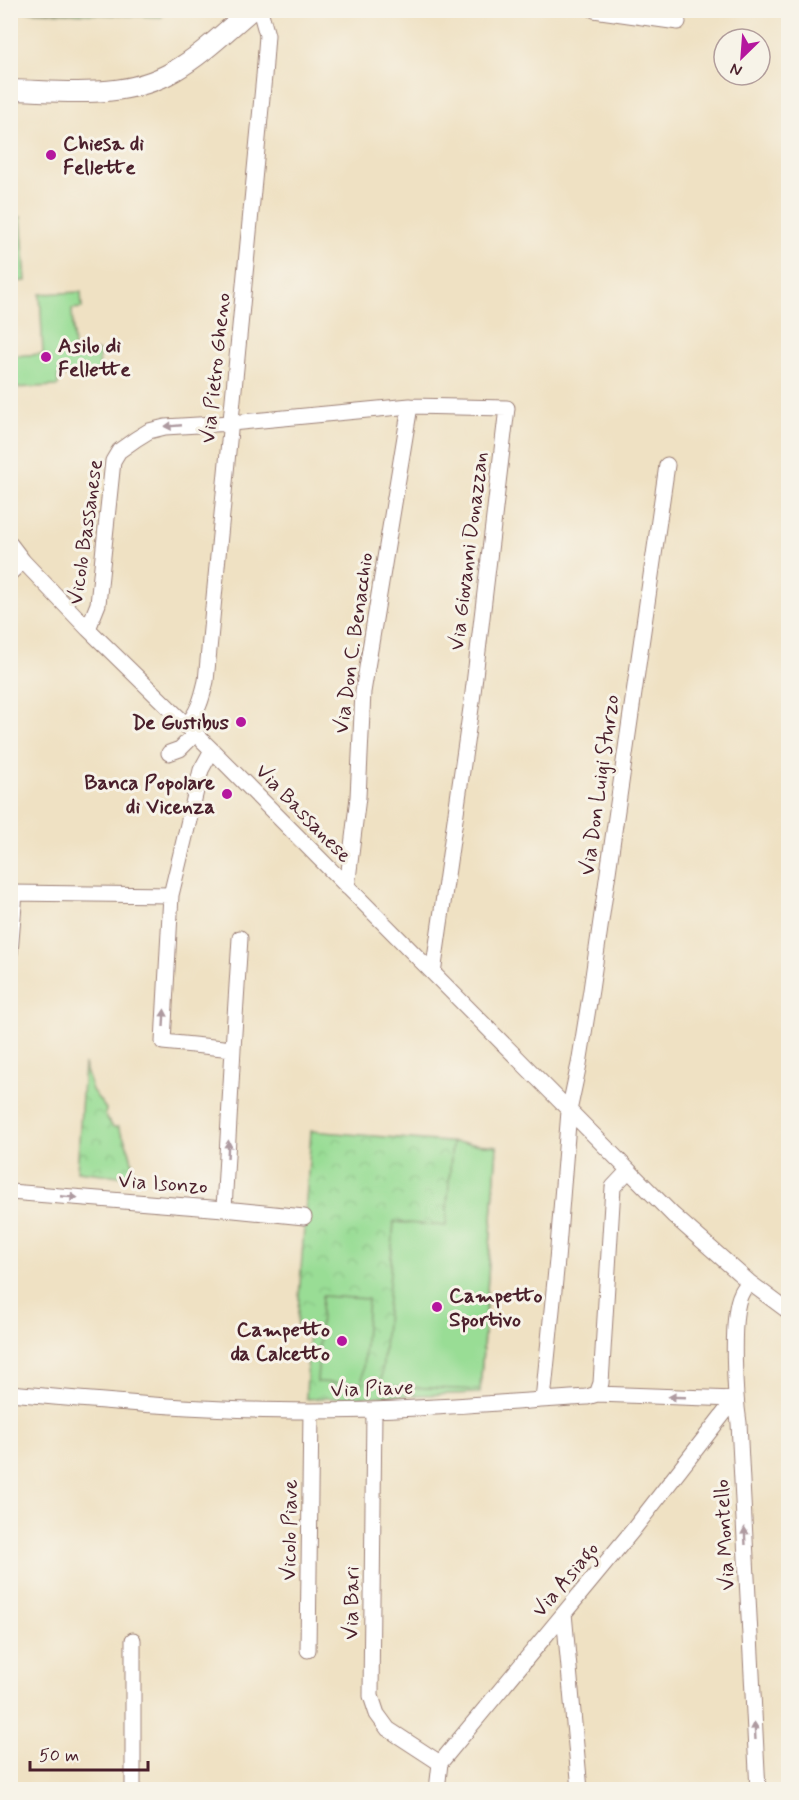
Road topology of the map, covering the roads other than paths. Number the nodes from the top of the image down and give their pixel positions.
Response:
1 (251, 10) edge
2 (260, 10) edge
3 (594, 10) edge
4 (678, 22) dead end
5 (10, 90) edge
6 (410, 406) junction
7 (231, 423) junction
8 (667, 465) dead end
9 (10, 544) edge
10 (23, 561) junction
11 (10, 573) edge
12 (88, 629) junction
13 (190, 730) junction
14 (212, 750) junction
15 (169, 753) dead end
16 (347, 887) junction
17 (13, 893) edge
18 (171, 895) junction
19 (240, 938) dead end
20 (10, 953) edge
21 (433, 973) junction
22 (233, 1049) junction
23 (568, 1110) junction
24 (628, 1170) junction
25 (10, 1192) edge
26 (224, 1209) junction
27 (304, 1217) dead end
28 (749, 1282) junction
29 (789, 1311) edge
30 (10, 1393) edge
31 (597, 1394) junction
32 (735, 1399) junction
33 (543, 1400) junction
34 (374, 1410) junction
35 (311, 1411) junction
36 (564, 1613) junction
37 (133, 1640) dead end
38 (308, 1650) dead end
39 (440, 1763) junction
40 (133, 1790) edge
41 (436, 1790) edge
42 (580, 1790) edge
43 (758, 1790) edge

1 - 5 main road
2 - 7 street, Via Pietro Gheno
3 - 4 street
6 - 7 street, Via Giovanni Donazzan
6 - 16 street, Via Don C. Benacchio
6 - 21 street, Via Giovanni Donazzan
7 -> 12 street, Vicolo Bassanese
7 - 13 street, Via Pietro Gheno
8 - 23 street, Via Don Luigi Sturzo
9 - 10 street, Via Bassanese
10 - 11 street
10 - 12 street, Via Bassanese
12 - 13 street, Via Bassanese
13 - 14 street, Via Bassanese
13 - 15 street
14 - 16 street, Via Bassanese
14 - 18 street
16 - 21 street, Via Bassanese
17 - 18 street
17 - 20 street
22 -> 18 street
19 - 22 street, Via Isonzo
21 - 23 street, Via Bassanese
26 -> 22 street, Via Isonzo
23 - 24 street, Via Bassanese
23 - 33 street
24 - 28 street, Via Bassanese
24 - 31 street
25 -> 26 street, Via Isonzo
26 - 27 street, Via Isonzo
28 - 29 street, Via Bassanese
28 - 32 street, Via Montello
30 - 35 street, Via Piave
32 -> 31 street, Via Piave
31 - 33 street, Via Piave
32 - 36 street, Via Asiago
43 -> 32 street, Via Montello
33 - 34 street, Via Piave
34 - 35 street, Via Piave
34 - 39 street, Via Bari
35 - 38 street, Vicolo Piave
36 - 39 street, Via Asiago
36 - 42 street
37 - 40 street
39 - 41 street

